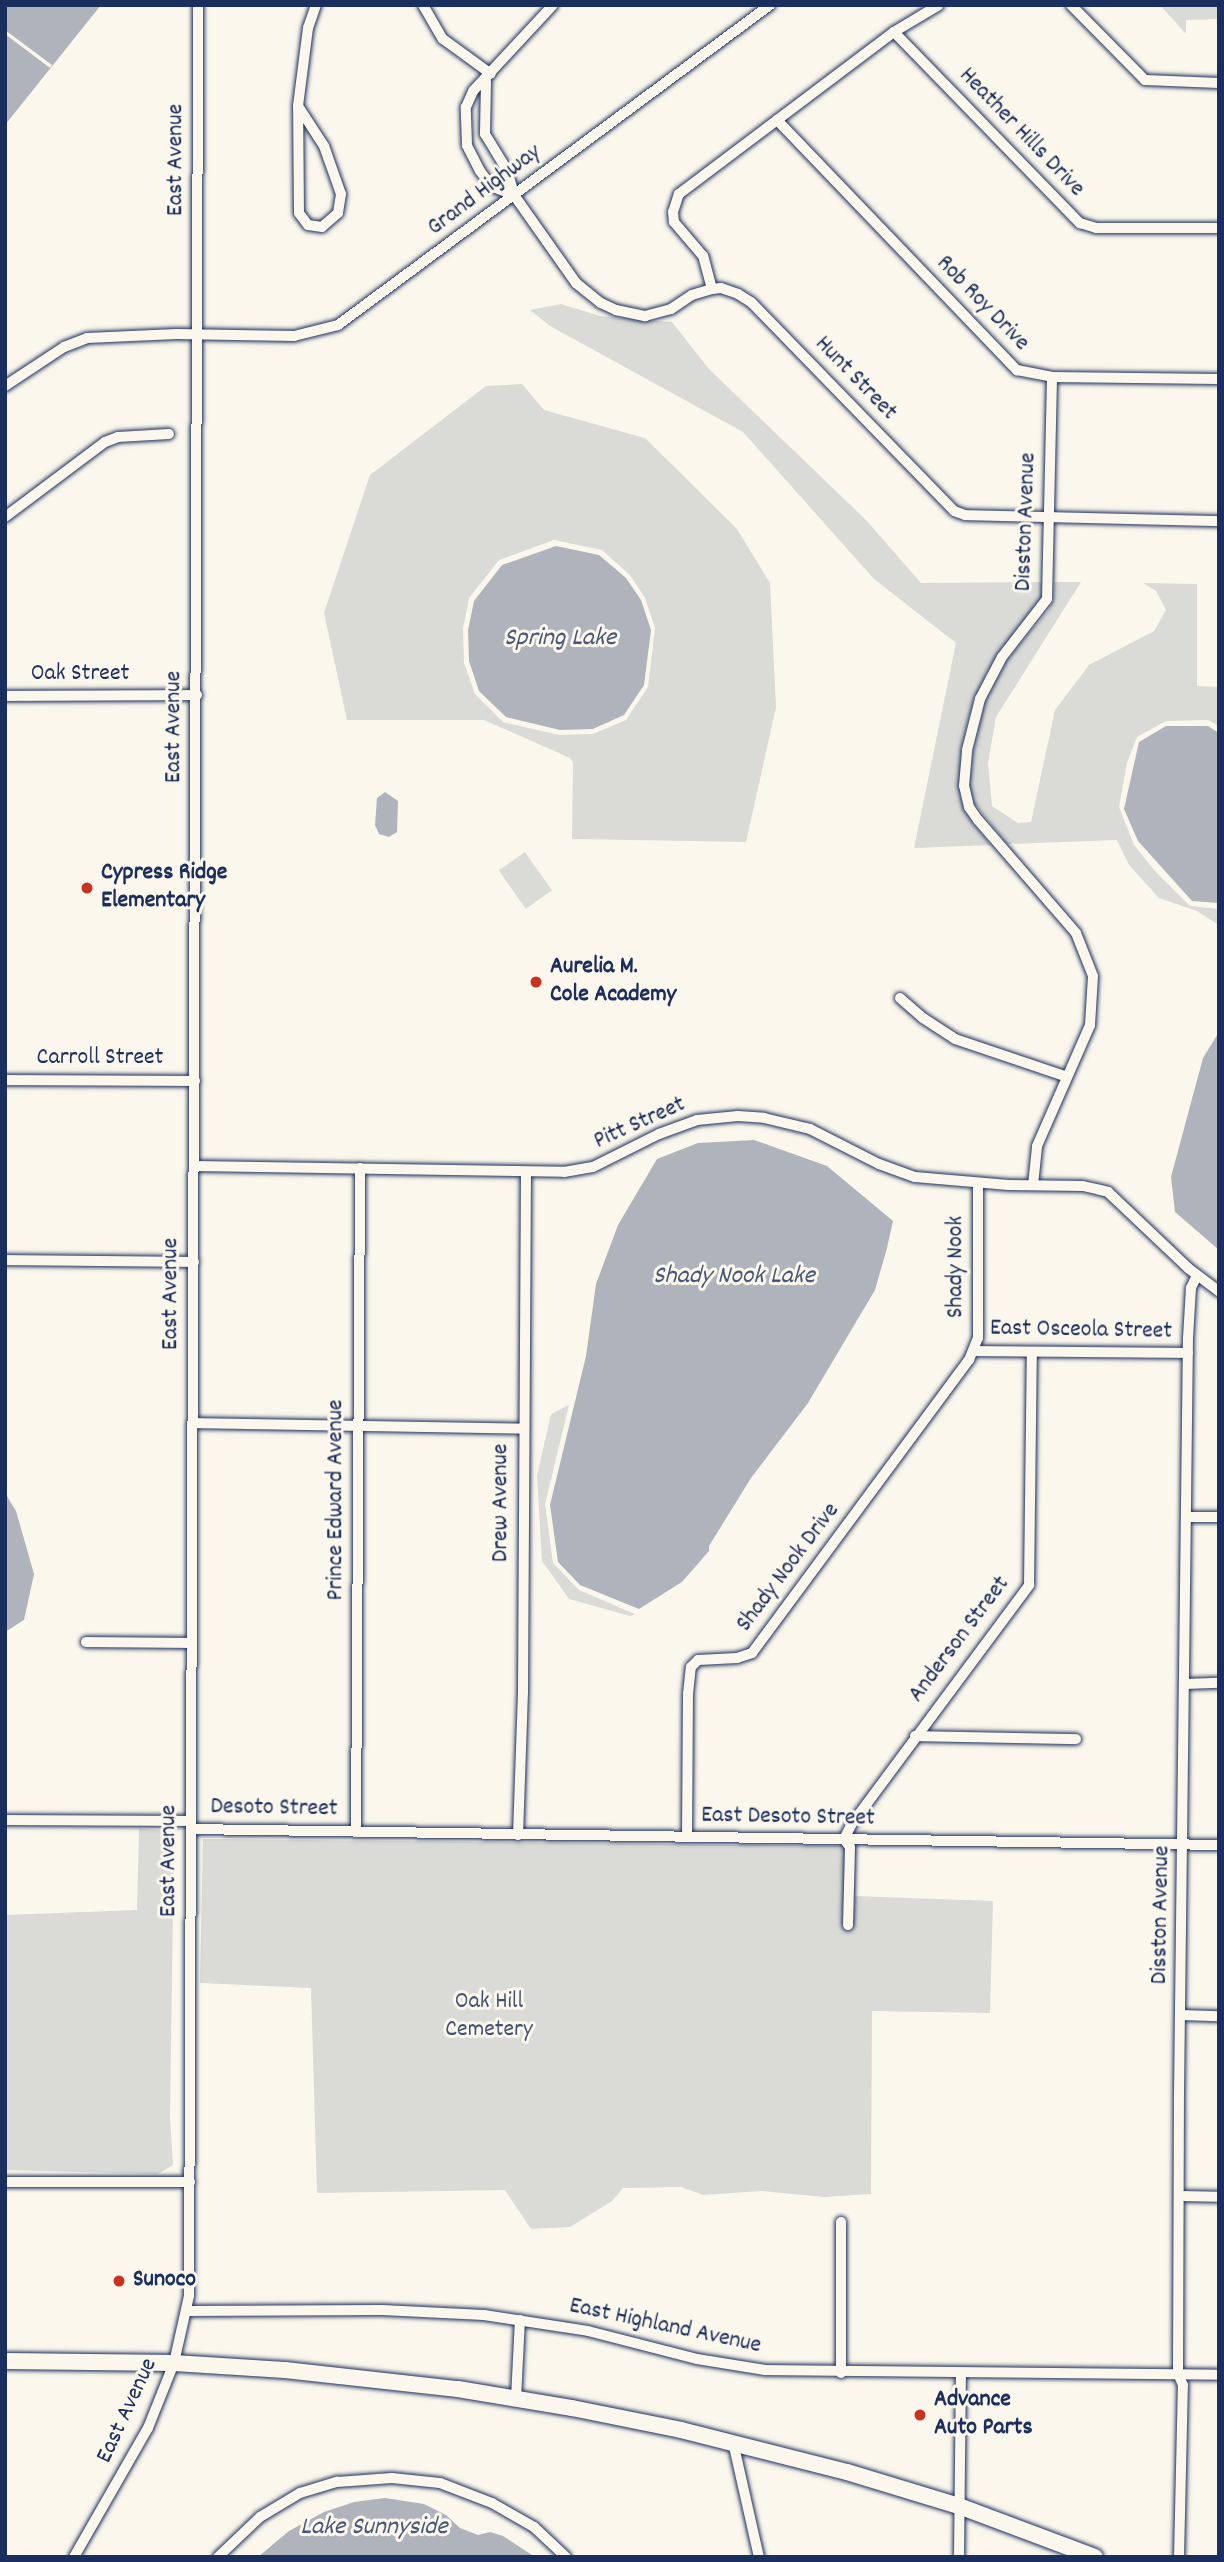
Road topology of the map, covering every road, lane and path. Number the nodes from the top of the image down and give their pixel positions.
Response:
1 (198, 5) edge
2 (316, 5) edge
3 (423, 5) edge
4 (553, 5) edge
5 (770, 5) edge
6 (939, 5) edge
7 (1070, 5) edge
8 (894, 32) junction
9 (488, 78) junction
10 (1219, 83) edge
11 (298, 106) junction
12 (777, 120) junction
13 (514, 195) junction
14 (1219, 229) edge
15 (712, 289) junction
16 (198, 334) junction
17 (1052, 377) junction
18 (1219, 379) edge
19 (5, 386) edge
20 (169, 434) dead end
21 (5, 517) edge
22 (1050, 517) junction
23 (1219, 522) edge
24 (197, 695) junction
25 (5, 696) edge
26 (900, 998) dead end
27 (1067, 1077) junction
28 (5, 1080) edge
29 (195, 1081) junction
30 (194, 1166) junction
31 (360, 1168) junction
32 (526, 1172) junction
33 (978, 1183) junction
34 (1033, 1185) junction
35 (5, 1260) edge
36 (194, 1262) junction
37 (1197, 1275) junction
38 (1219, 1291) edge
39 (974, 1351) junction
40 (1032, 1352) junction
41 (1188, 1353) junction
42 (193, 1423) junction
43 (358, 1426) junction
44 (524, 1429) junction
45 (1187, 1517) junction
46 (1219, 1517) edge
47 (86, 1642) dead end
48 (192, 1643) junction
49 (1219, 1683) edge
50 (1185, 1684) junction
51 (915, 1736) junction
52 (1076, 1739) dead end
53 (5, 1820) edge
54 (191, 1825) junction
55 (356, 1832) junction
56 (518, 1835) junction
57 (687, 1837) junction
58 (844, 1839) junction
59 (1184, 1845) junction
60 (1219, 1845) edge
61 (848, 1925) dead end
62 (1181, 2015) junction
63 (1219, 2016) edge
64 (5, 2182) edge
65 (190, 2182) junction
66 (1180, 2196) junction
67 (1219, 2197) edge
68 (841, 2222) dead end
69 (187, 2311) junction
70 (520, 2320) junction
71 (5, 2361) edge
72 (174, 2363) junction
73 (841, 2373) junction
74 (961, 2373) junction
75 (1178, 2374) junction
76 (1219, 2375) edge
77 (516, 2398) junction
78 (733, 2442) junction
79 (959, 2507) junction
80 (74, 2557) edge
81 (218, 2557) edge
82 (566, 2557) edge
83 (759, 2557) edge
84 (959, 2557) edge
85 (1096, 2557) edge
86 (1179, 2557) edge

1 - 16 street, East Avenue
2 - 11 street
3 - 9 street
4 - 9 street
5 - 13 street, Grand Highway
6 - 8 street
7 - 10 street
8 - 12 street
8 - 14 street, Heather Hills Drive
9 - 13 street
9 - 13 street
11 - 11 street
12 - 15 street
12 - 17 street, Rob Roy Drive
13 - 15 street
13 - 16 street, Grand Highway
15 - 22 street, Hunt Street
16 - 19 street, Grand Highway
16 - 24 street, East Avenue
17 - 18 street, Rob Roy Drive
17 - 22 street, Disston Avenue
20 - 21 street
22 - 23 street, Hunt Street
22 - 27 street, Disston Avenue
24 - 25 street, Oak Street
24 - 29 street, East Avenue
26 - 27 street
27 - 34 street, Disston Avenue
28 - 29 street, Carroll Street
29 - 30 street, East Avenue
30 - 31 street, Pitt Street
30 - 36 street, East Avenue
31 - 32 street, Pitt Street
31 - 43 street, Prince Edward Avenue
32 - 33 street, Pitt Street
32 - 44 street, Drew Avenue
33 - 34 street, Pitt Street
33 - 39 street, Shady Nook
34 - 37 street, Pitt Street
35 - 36 street
36 - 42 street, East Avenue
37 - 38 street, Pitt Street
37 - 41 street, Disston Avenue
39 - 40 street, East Osceola Street
39 - 57 street, Shady Nook Drive
40 - 41 street, East Osceola Street
40 - 51 street, Anderson Street
41 - 45 street, Disston Avenue
42 - 43 street
42 - 48 street, East Avenue
43 - 44 street
43 - 55 street, Prince Edward Avenue
44 - 56 street, Drew Avenue
45 - 46 street
45 - 50 street, Disston Avenue
47 - 48 street
48 - 54 street, East Avenue
49 - 50 street
50 - 59 street, Disston Avenue
51 - 52 street
51 - 58 street, Anderson Street
53 - 54 street, Desoto Street
54 - 55 street, Desoto Street
54 - 65 street, East Avenue
55 - 56 street, East Desoto Street
56 - 57 street, East Desoto Street
57 - 58 street, East Desoto Street
58 - 59 street, East Desoto Street
58 - 61 street
59 - 60 street, East Desoto Street
59 - 62 street, Disston Avenue
62 - 63 street
62 - 66 street, Disston Avenue
64 - 65 street
65 - 69 street, East Avenue
66 - 67 street
66 - 75 street, Disston Avenue
68 - 73 street
69 - 70 street, East Highland Avenue
69 - 72 street, East Avenue
70 - 73 street, East Highland Avenue
70 - 77 street
71 - 72 highway
72 - 77 highway
72 - 80 street, East Avenue
73 - 74 street, East Highland Avenue
74 - 75 street, East Highland Avenue
74 - 79 street
75 - 76 street, East Highland Avenue
75 - 86 street, Disston Avenue
77 - 78 highway
78 - 79 highway
78 - 83 street
79 - 84 street
79 - 85 highway
81 - 82 street

